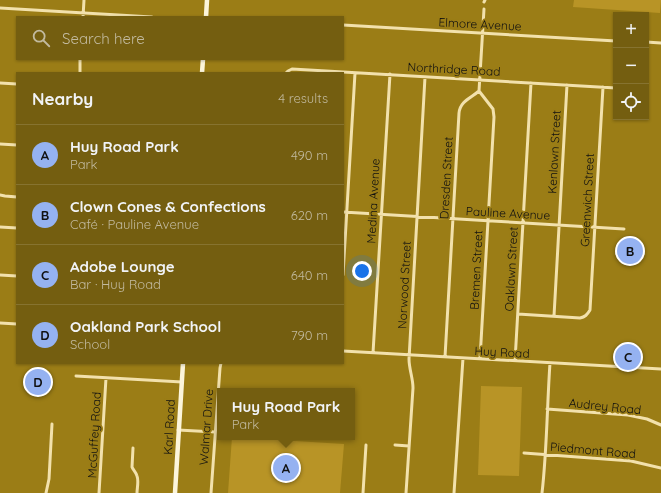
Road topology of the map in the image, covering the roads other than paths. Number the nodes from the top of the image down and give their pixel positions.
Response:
1 (84, 0) edge
2 (207, 0) edge
3 (0, 8) edge
4 (484, 9) dead end
5 (83, 13) junction
6 (135, 16) edge
7 (206, 16) edge
8 (344, 25) edge
9 (483, 33) junction
10 (613, 40) edge
11 (649, 42) edge
12 (661, 43) edge
13 (80, 60) edge
14 (203, 60) edge
15 (80, 72) edge
16 (202, 72) edge
17 (287, 72) edge
18 (320, 72) edge
19 (344, 73) edge
20 (355, 73) junction
21 (390, 74) junction
22 (426, 77) junction
23 (480, 80) junction
24 (0, 83) edge
25 (531, 83) junction
26 (16, 84) edge
27 (567, 85) junction
28 (603, 87) junction
29 (613, 88) edge
30 (479, 90) junction
31 (0, 144) edge
32 (16, 145) edge
33 (0, 195) edge
34 (16, 197) edge
35 (345, 213) edge
36 (382, 214) junction
37 (417, 217) junction
38 (453, 219) junction
39 (488, 221) junction
40 (523, 223) junction
41 (559, 225) junction
42 (0, 227) edge
43 (595, 227) junction
44 (16, 228) edge
45 (624, 229) dead end
46 (344, 244) edge
47 (0, 275) edge
48 (16, 276) edge
49 (518, 314) junction
50 (554, 316) junction
51 (0, 323) edge
52 (16, 324) edge
53 (344, 351) edge
54 (373, 353) junction
55 (409, 356) junction
56 (445, 357) junction
57 (463, 358) junction
58 (480, 359) junction
59 (515, 361) junction
60 (550, 363) junction
61 (183, 364) edge
62 (221, 364) edge
63 (661, 370) edge
64 (76, 376) dead end
65 (106, 378) junction
66 (182, 382) junction
67 (218, 388) edge
68 (217, 406) edge
69 (547, 409) junction
70 (52, 424) dead end
71 (661, 425) edge
72 (178, 430) junction
73 (215, 432) junction
74 (366, 445) dead end
75 (395, 445) dead end
76 (409, 446) junction
77 (133, 448) dead end
78 (524, 453) dead end
79 (546, 455) junction
80 (661, 468) edge
81 (46, 493) edge
82 (99, 493) edge
83 (137, 493) edge
84 (175, 493) edge
85 (211, 493) edge
86 (363, 493) edge
87 (406, 493) edge
88 (454, 493) edge
89 (542, 493) edge

1 - 5 street
2 - 7 main road
3 - 5 street
4 - 9 street
5 - 6 street
8 - 9 street, Elmore Avenue
9 - 10 street, Elmore Avenue
9 - 23 street
11 - 12 street
13 - 15 street
14 - 16 main road
17 - 18 street, Northridge Road
19 - 20 street, Northridge Road
20 - 21 street, Northridge Road
20 - 35 street
21 - 22 street, Northridge Road
21 - 36 street, Medina Avenue
22 - 23 street, Northridge Road
22 - 37 street, Norwood Street
23 - 25 street, Northridge Road
23 - 30 street
24 - 26 street
25 - 27 street, Northridge Road
25 - 40 street, Oaklawn Street
27 - 28 street, Northridge Road
27 - 41 street, Kenlawn Street
28 - 29 street, Northridge Road
28 - 43 street, Greenwich Street
30 - 38 street, Dresden Street
30 - 39 street, Bremen Street
31 - 32 street
33 - 34 street
35 - 36 street, Pauline Avenue
35 - 46 street
36 - 37 street, Pauline Avenue
36 - 54 street, Medina Avenue
37 - 38 street, Pauline Avenue
37 - 55 street, Norwood Street
38 - 39 street, Pauline Avenue
38 - 56 street, Dresden Street
39 - 40 street, Pauline Avenue
39 - 58 street, Bremen Street
40 - 41 street, Pauline Avenue
40 - 49 street, Oaklawn Street
41 - 43 street, Pauline Avenue
41 - 50 street, Kenlawn Street
42 - 44 street
43 - 45 street, Pauline Avenue
43 - 50 street, Greenwich Street
47 - 48 street
49 - 50 street
49 - 59 street, Oaklawn Street
51 - 52 street
53 - 54 street, Huy Road
54 - 55 street, Huy Road
55 - 56 street, Huy Road
55 - 76 street, Norwood Street
56 - 57 street, Huy Road
57 - 58 street, Huy Road
57 - 88 street
58 - 59 street, Huy Road
59 - 60 street, Huy Road
60 - 63 street, Huy Road
60 - 69 street
61 - 66 main road, Karl Road
62 - 67 street, Walmar Drive
64 - 65 street
65 - 66 street
65 - 82 street, McGuffey Road
66 - 72 main road, Karl Road
68 - 73 street, Walmar Drive
69 - 71 street, Audrey Road
69 - 79 street
70 - 81 street
72 - 73 street
72 - 84 main road, Karl Road
73 - 85 street, Walmar Drive
74 - 86 street
75 - 76 street
76 - 87 street, Norwood Street
77 - 83 street
78 - 79 street, Piedmont Road
79 - 80 street, Piedmont Road
79 - 89 street

